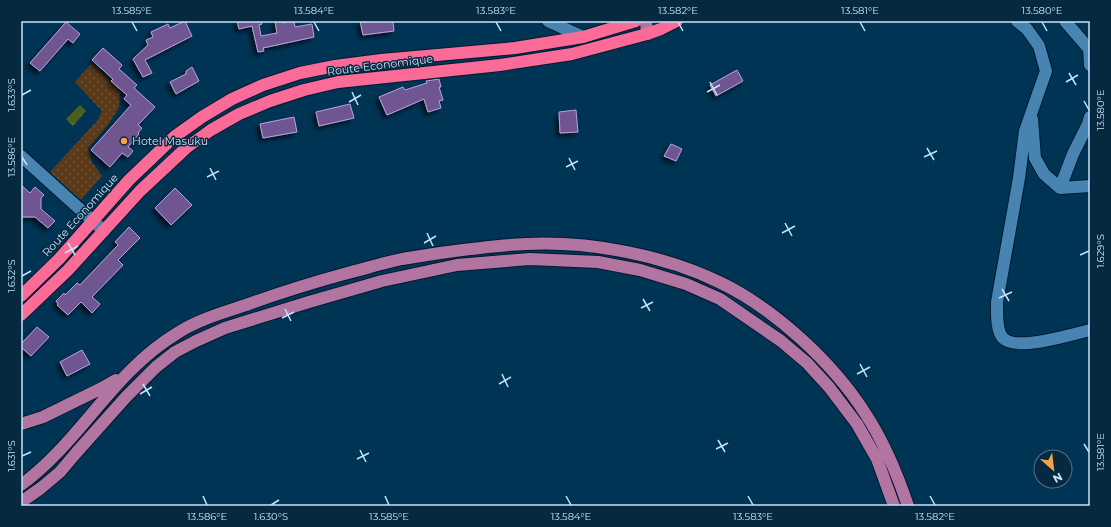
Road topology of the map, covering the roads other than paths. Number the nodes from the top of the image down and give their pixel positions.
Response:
1 (548, 21) edge
2 (614, 21) edge
3 (636, 21) edge
4 (646, 21) edge
5 (677, 21) edge
6 (1017, 21) edge
7 (1065, 21) edge
8 (661, 25) edge
9 (647, 34) junction
10 (586, 36) junction
11 (1089, 49) edge
12 (498, 50) junction
13 (500, 65) junction
14 (1090, 65) edge
15 (1032, 112) junction
16 (1090, 117) edge
17 (21, 156) edge
18 (1090, 186) edge
19 (1060, 188) junction
20 (94, 221) junction
21 (104, 230) junction
22 (21, 296) edge
23 (21, 315) edge
24 (1090, 330) edge
25 (146, 355) junction
26 (21, 424) edge
27 (21, 485) edge
28 (21, 502) edge
29 (894, 506) edge
30 (908, 506) edge

1 - 10 street
2 - 10 highway
3 - 10 highway, Route Economique
4 - 9 main road
5 - 8 highway, Route Economique
6 - 15 street
7 - 11 street
8 - 9 highway, Route Economique
9 - 13 highway, Route Economique
10 - 12 highway, Route Economique
11 - 14 street
12 - 13 highway
12 - 20 highway, Route Economique
13 - 21 highway, Route Economique
15 - 19 street
15 - 24 street
16 - 19 street
17 - 20 street
18 - 19 street
20 - 21 street
20 - 22 highway, Route Economique
21 - 23 highway, Route Economique
25 - 26 main road
25 - 27 main road
25 - 30 main road
28 - 29 main road

